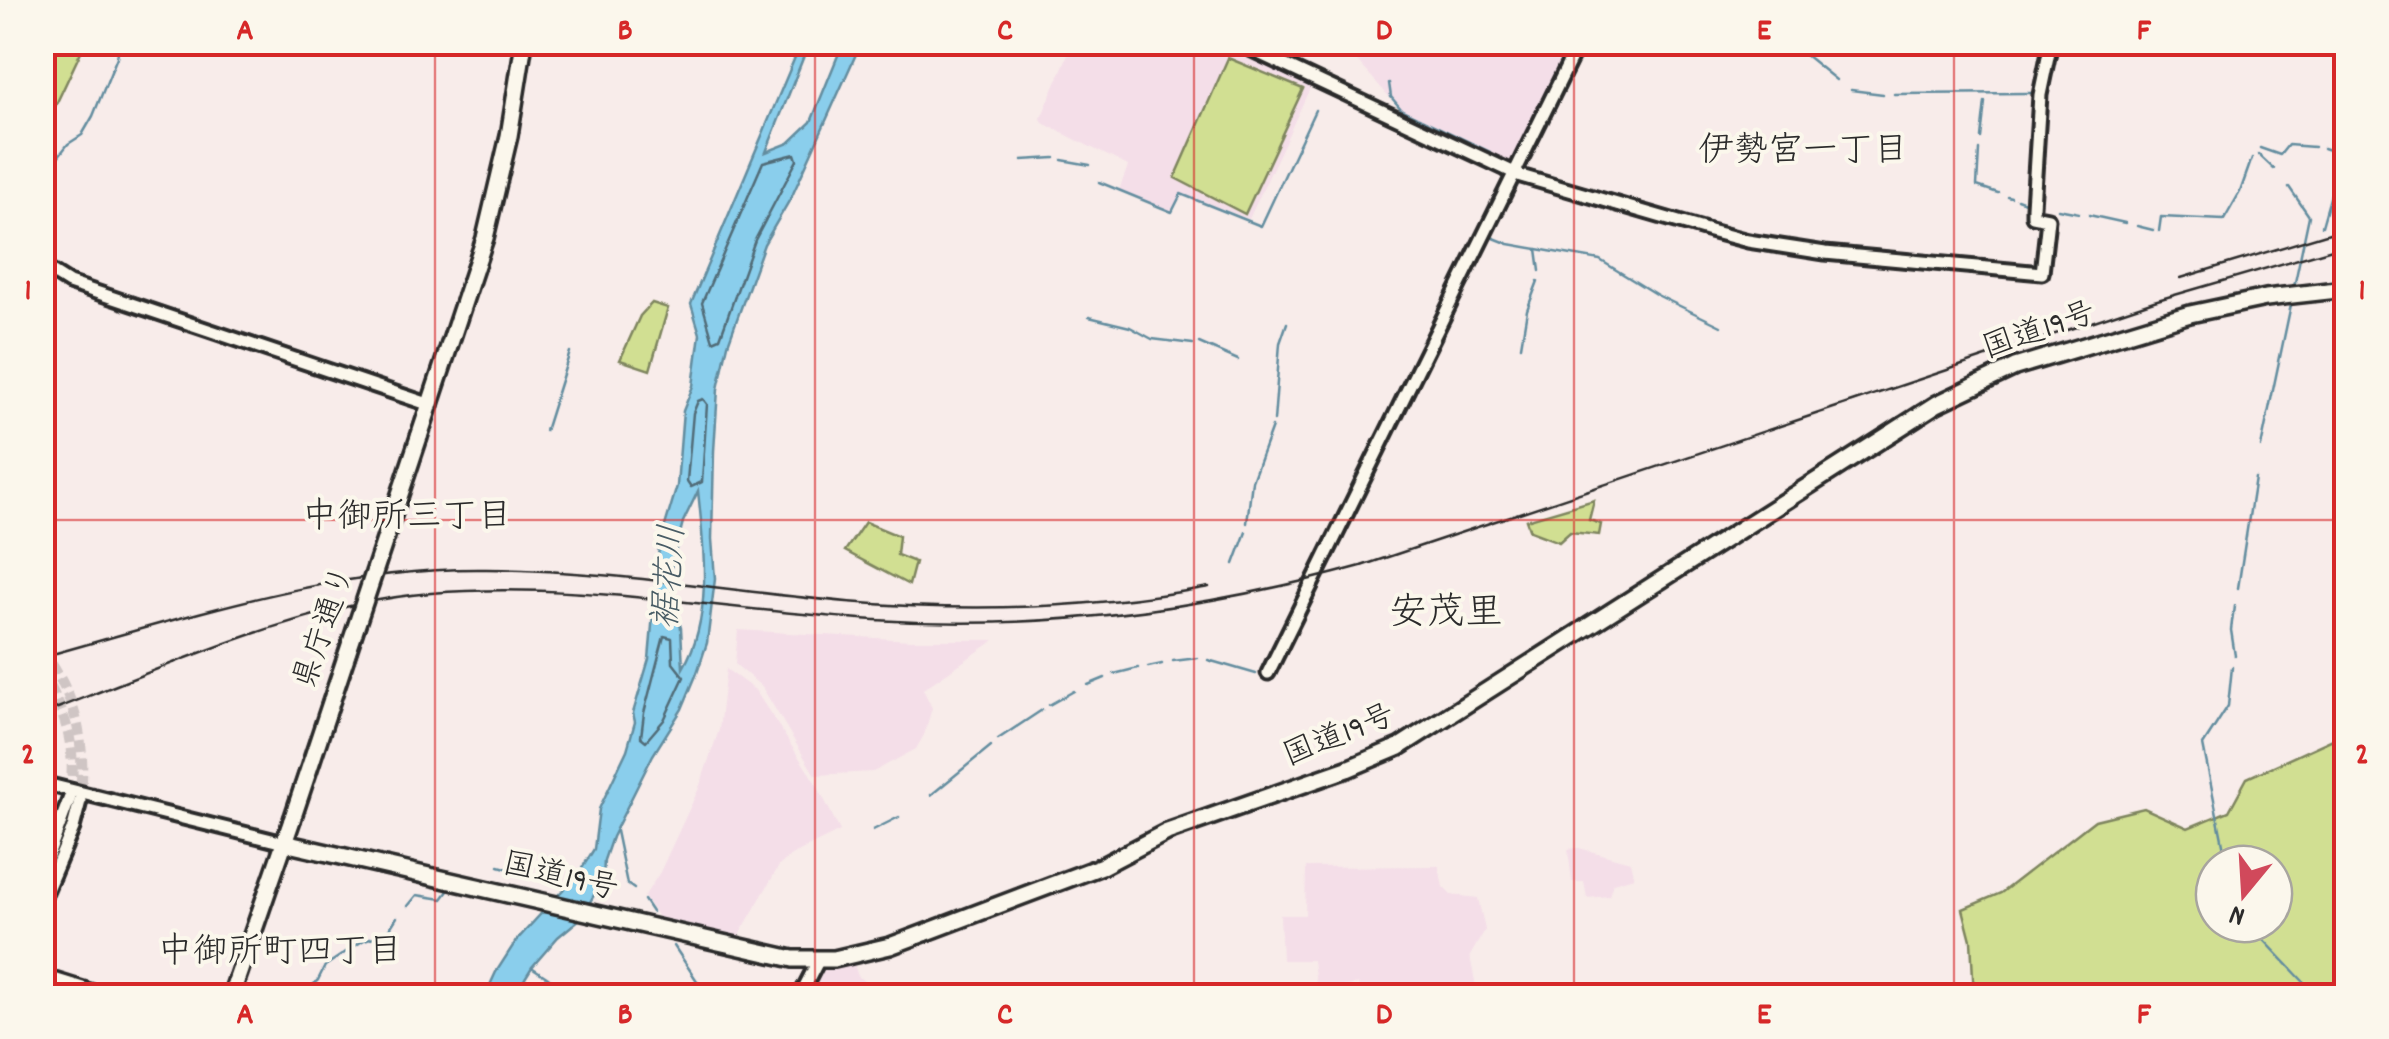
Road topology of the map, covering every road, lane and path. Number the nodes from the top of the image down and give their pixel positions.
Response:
1 (524, 42) edge
2 (1235, 42) edge
3 (1579, 42) edge
4 (2051, 42) edge
5 (1514, 173) junction
6 (42, 266) edge
7 (2346, 289) edge
8 (431, 405) junction
9 (1268, 673) dead end
10 (42, 783) edge
11 (284, 842) junction
12 (42, 872) edge
13 (42, 901) edge
14 (818, 961) junction
15 (42, 977) edge
16 (42, 986) edge
17 (72, 996) edge
18 (103, 996) edge
19 (231, 996) edge
20 (800, 996) edge

1 - 8 highway, 県庁通り
2 - 5 street
3 - 5 street
4 - 5 street
5 - 9 street
6 - 8 street
7 - 14 highway, 国道19号
8 - 11 highway, 県庁通り, bridge
10 - 11 street
11 - 14 highway, 国道19号
11 - 19 highway, 県庁通り
12 - 13 street
14 - 20 street
15 - 18 main road
16 - 17 main road

